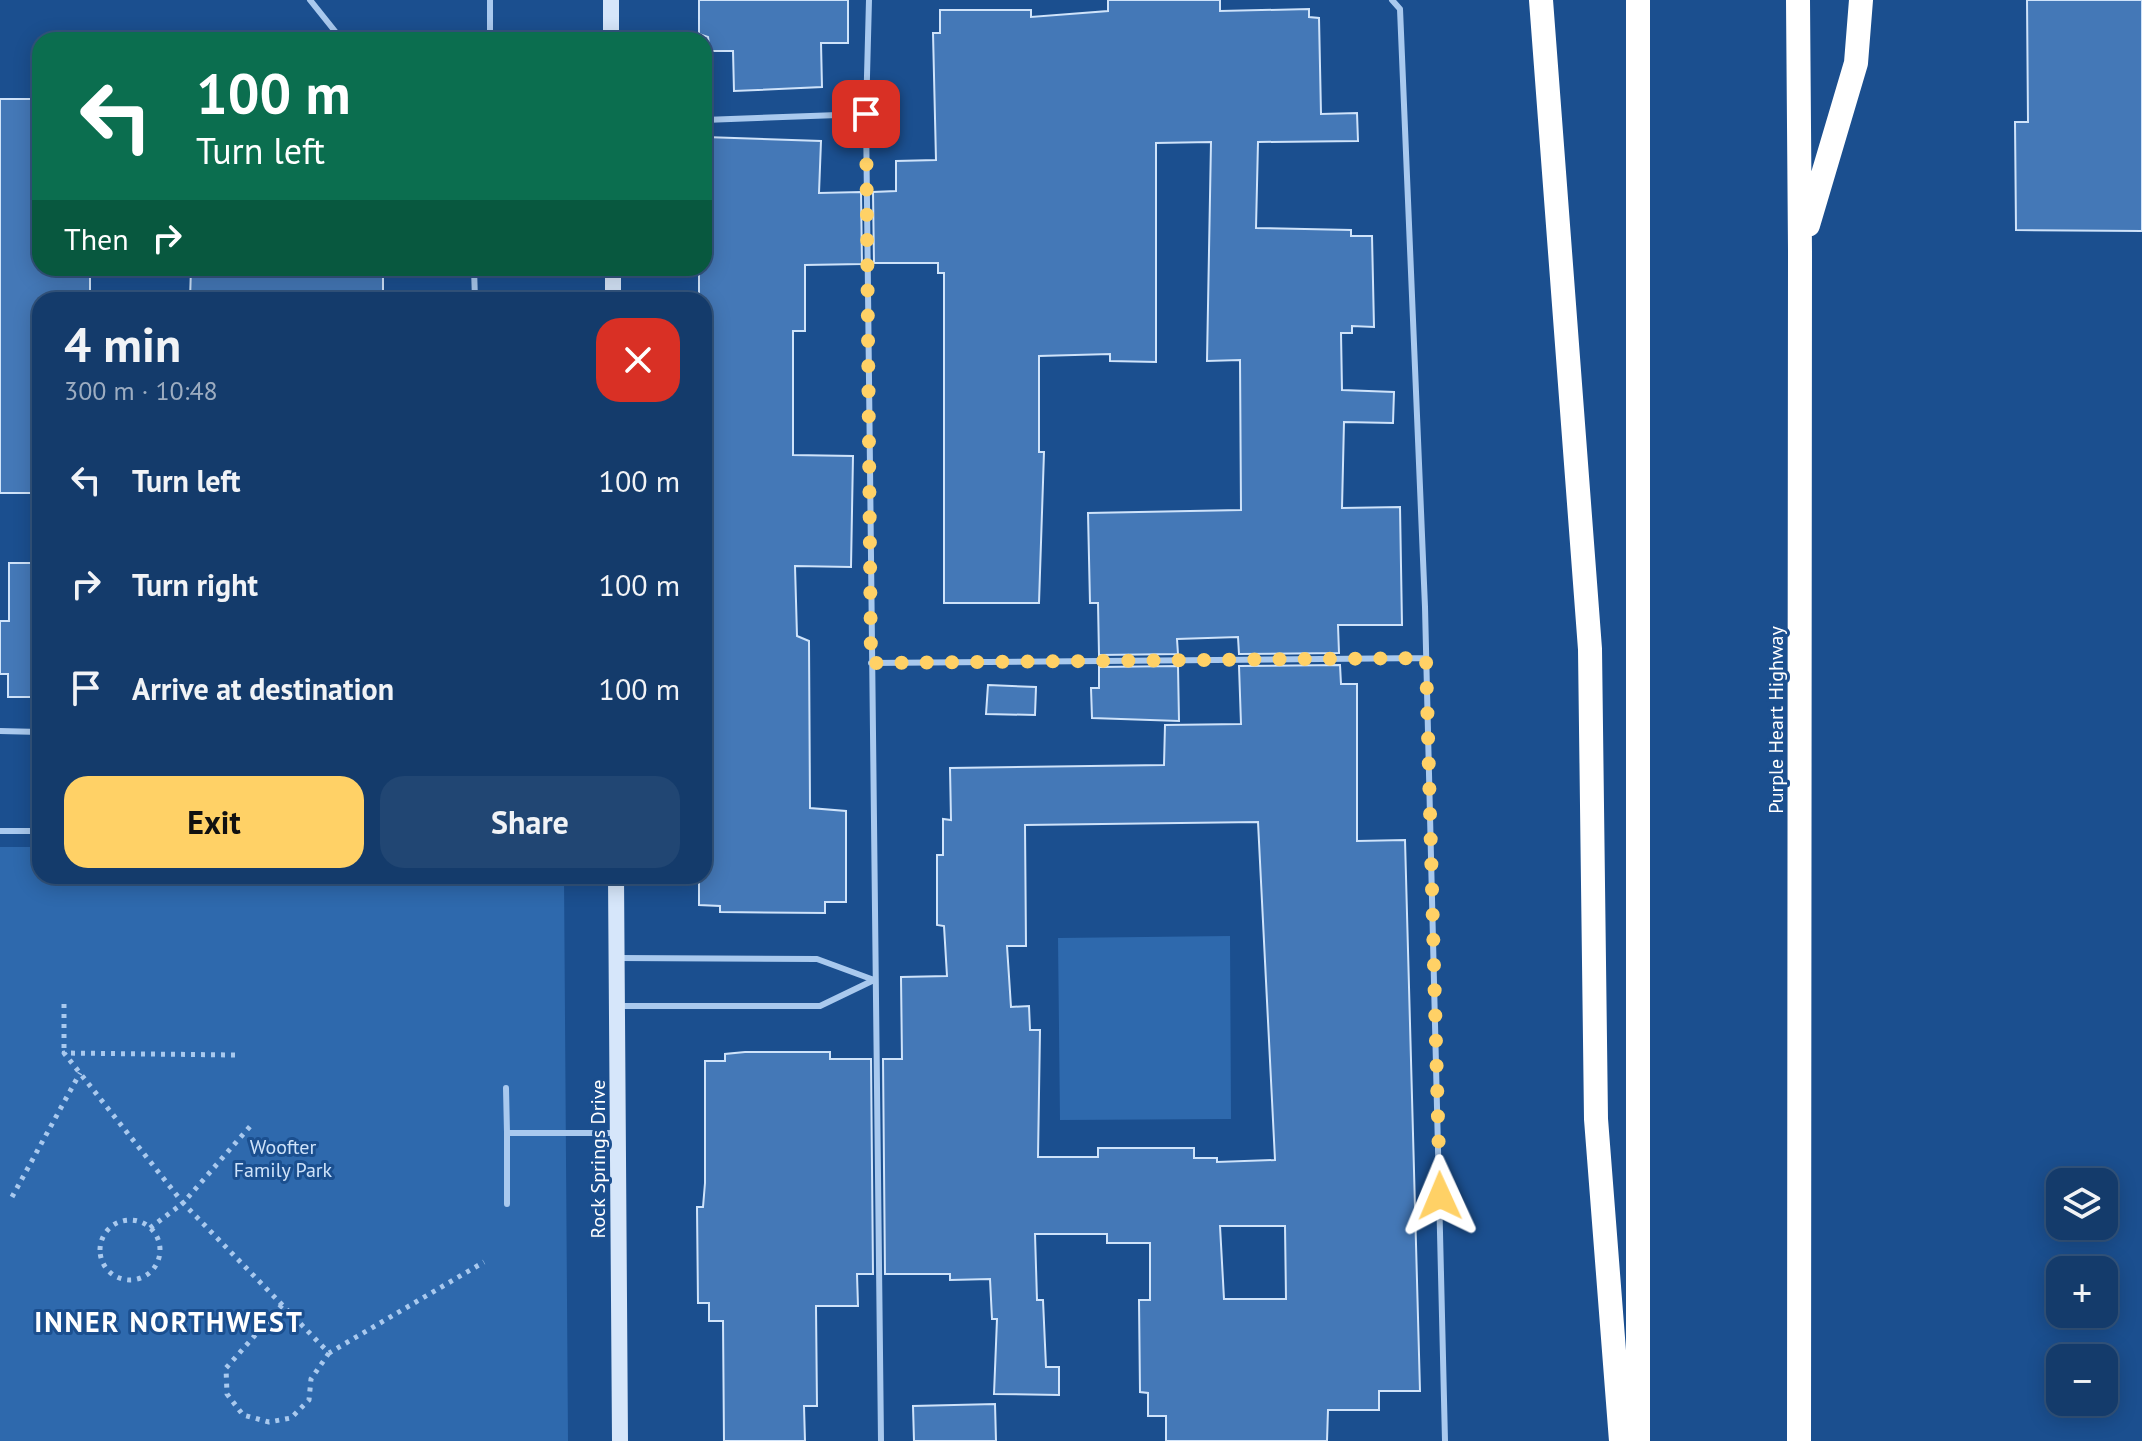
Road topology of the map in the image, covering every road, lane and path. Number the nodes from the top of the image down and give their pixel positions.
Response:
1 (310, 0) edge
2 (490, 0) edge
3 (611, 0) edge
4 (869, 0) edge
5 (1392, 0) edge
6 (1541, 0) edge
7 (1638, 0) edge
8 (1798, 0) edge
9 (1861, 0) edge
10 (336, 32) edge
11 (490, 32) edge
12 (611, 32) edge
13 (866, 114) junction
14 (712, 120) edge
15 (1800, 251) junction
16 (1426, 658) junction
17 (871, 663) junction
18 (0, 731) edge
19 (32, 732) edge
20 (0, 831) edge
21 (32, 831) edge
22 (616, 884) edge
23 (617, 958) junction
24 (874, 980) junction
25 (64, 1004) dead end
26 (617, 1006) junction
27 (64, 1053) junction
28 (235, 1055) dead end
29 (80, 1073) junction
30 (506, 1088) dead end
31 (253, 1123) dead end
32 (507, 1133) junction
33 (618, 1133) junction
34 (12, 1197) dead end
35 (183, 1203) junction
36 (507, 1204) dead end
37 (150, 1228) junction
38 (484, 1262) dead end
39 (282, 1305) junction
40 (329, 1353) junction
41 (620, 1441) edge
42 (881, 1441) edge
43 (1445, 1441) edge
44 (1621, 1441) edge
45 (1638, 1441) edge
46 (1799, 1441) edge

1 - 10 lane
2 - 11 lane
3 - 12 street
4 - 13 lane
5 - 16 lane
6 - 44 highway
7 - 45 highway
8 - 15 highway, Purple Heart Highway
9 - 15 highway
13 - 14 lane
13 - 17 lane
15 - 46 highway, Purple Heart Highway
16 - 17 lane
16 - 43 lane
17 - 24 lane
18 - 19 lane
20 - 21 lane
22 - 23 street, Rock Springs Drive
23 - 24 lane
23 - 26 street, Rock Springs Drive
24 - 26 lane
24 - 42 lane
25 - 27 path
26 - 33 street, Rock Springs Drive
27 - 28 path
27 - 29 path
29 - 34 path
29 - 35 path
30 - 32 lane
31 - 35 path
32 - 33 lane
32 - 36 lane
33 - 41 street, Rock Springs Drive
35 - 37 path
35 - 39 path
37 - 37 path
38 - 40 path
39 - 40 path
39 - 40 path

